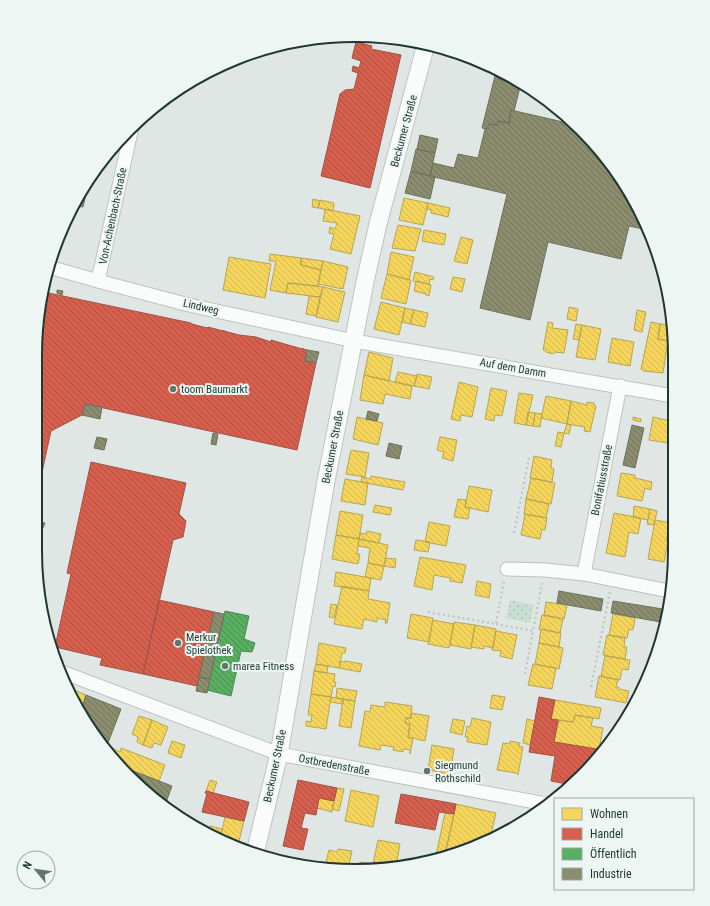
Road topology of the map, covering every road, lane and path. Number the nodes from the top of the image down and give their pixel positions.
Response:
1 (424, 50) edge
2 (129, 139) edge
3 (55, 269) edge
4 (98, 281) junction
5 (354, 341) junction
6 (620, 386) junction
7 (668, 395) edge
8 (529, 458) dead end
9 (514, 533) dead end
10 (507, 569) joint
11 (545, 570) junction
12 (584, 574) junction
13 (612, 579) junction
14 (665, 590) edge
15 (428, 612) dead end
16 (496, 624) junction
17 (533, 631) junction
18 (67, 674) edge
19 (525, 674) dead end
20 (591, 687) dead end
21 (279, 754) junction
22 (540, 803) edge
23 (256, 848) edge

1 - 5 street, Beckumer Straße
2 - 4 street, Von-Achenbach-Straße
3 - 4 street, Lindweg
4 - 5 street, Lindweg
5 - 6 street, Auf dem Damm
5 - 21 street, Beckumer Straße
6 - 7 street, Auf dem Damm
6 - 12 street, Bonifatiusstraße
8 - 9 path
10 - 11 street
10 - 16 path
11 - 12 street
11 - 17 path
12 - 13 street
13 - 14 street
13 - 20 path
15 - 16 path
16 - 17 path
17 - 19 path
18 - 21 street, Ostbredenstraße
21 - 22 street, Ostbredenstraße
21 - 23 street, Beckumer Straße

